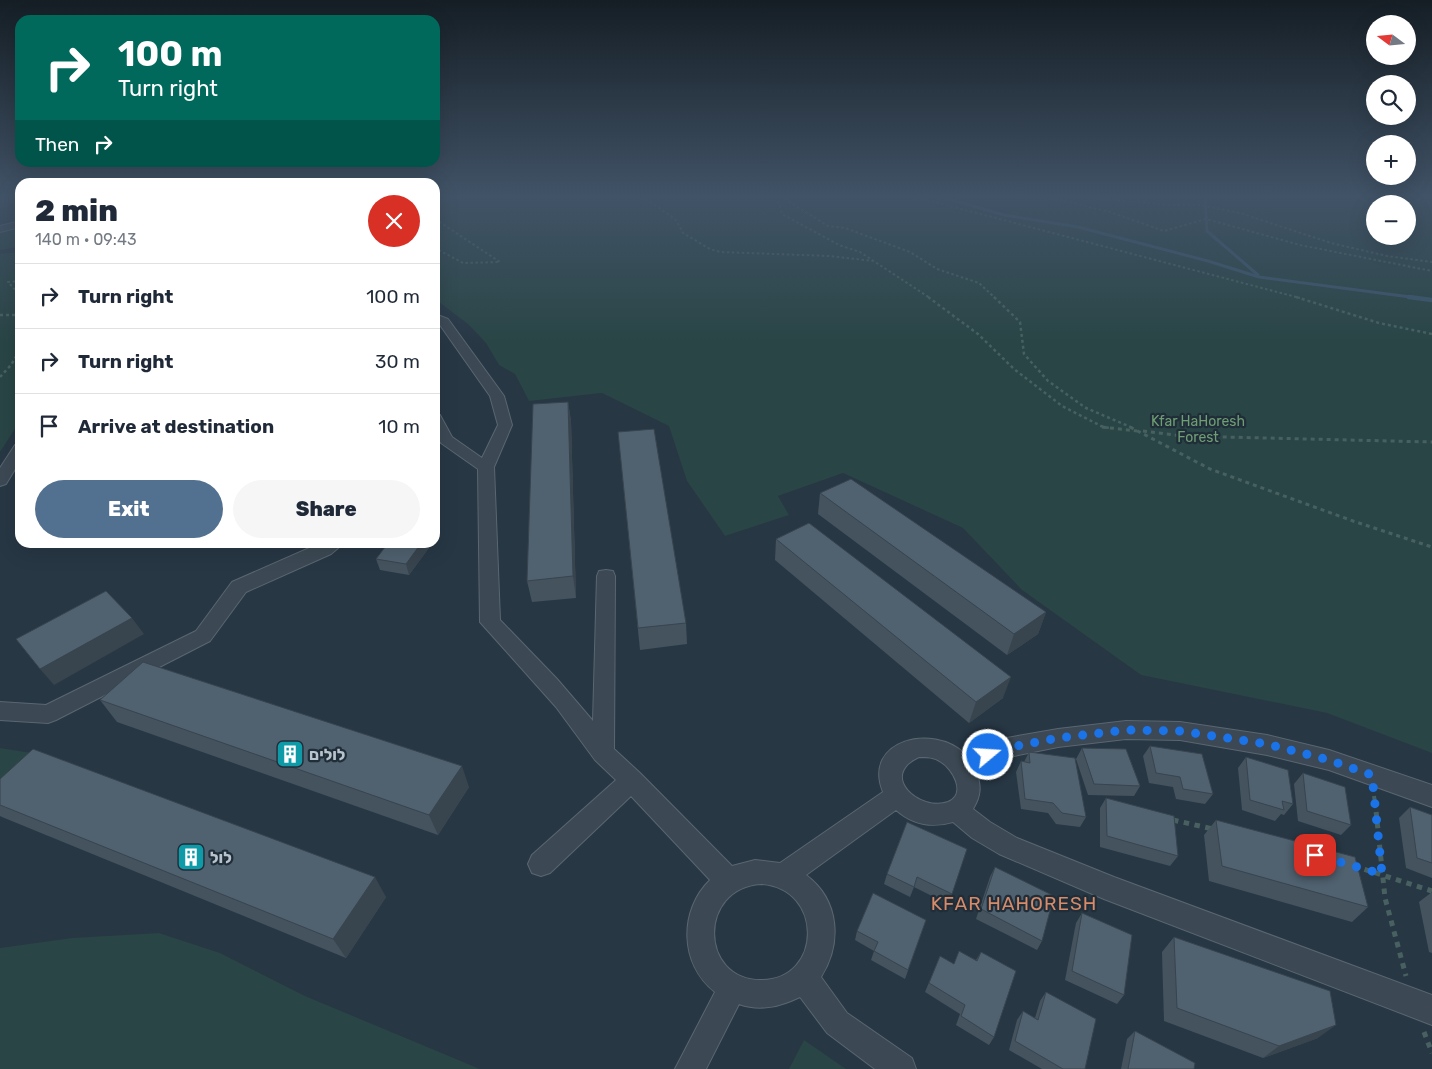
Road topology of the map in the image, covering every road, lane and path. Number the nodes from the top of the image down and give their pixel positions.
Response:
1 (476, 246) edge
2 (705, 246) edge
3 (842, 246) edge
4 (894, 246) edge
5 (1104, 246) edge
6 (1305, 246) edge
7 (1343, 246) edge
8 (440, 251) edge
9 (873, 261) junction
10 (1432, 262) edge
11 (1432, 270) edge
12 (15, 281) edge
13 (15, 290) edge
14 (0, 315) edge
15 (15, 316) edge
16 (440, 320) edge
17 (1432, 334) edge
18 (15, 358) edge
19 (0, 377) edge
20 (1141, 431) junction
21 (440, 432) edge
22 (1432, 442) edge
23 (15, 456) edge
24 (486, 467) junction
25 (0, 481) edge
26 (1432, 547) edge
27 (328, 548) edge
28 (606, 576) dead end
29 (0, 711) edge
30 (603, 753) junction
31 (961, 766) junction
32 (1372, 775) junction
33 (632, 780) junction
34 (897, 796) junction
35 (1432, 796) edge
36 (957, 810) junction
37 (1172, 820) edge
38 (1218, 831) edge
39 (541, 864) dead end
40 (1346, 864) edge
41 (1382, 874) junction
42 (783, 876) junction
43 (728, 880) junction
44 (1432, 891) edge
45 (804, 979) junction
46 (733, 987) junction
47 (1423, 1007) edge
48 (1432, 1053) edge
49 (690, 1069) edge
50 (901, 1069) edge

1 - 8 path
2 - 9 path
3 - 9 path
4 - 20 path
5 - 17 path
6 - 11 path
7 - 10 path
9 - 20 path
12 - 13 path
14 - 15 path
16 - 24 street
18 - 19 path
20 - 22 path
20 - 26 path
21 - 24 street
23 - 25 street
24 - 30 street
27 - 29 street
28 - 30 street
30 - 33 street
31 - 32 street
31 - 34 street
31 - 36 street
32 - 35 street
32 - 41 path
33 - 39 street
33 - 43 street
34 - 36 street
34 - 42 street
36 - 47 street
37 - 38 path
40 - 41 path
41 - 44 path
41 - 47 path
42 - 43 street
42 - 45 street
43 - 46 street
45 - 46 street
45 - 50 street
46 - 49 street
47 - 48 path

